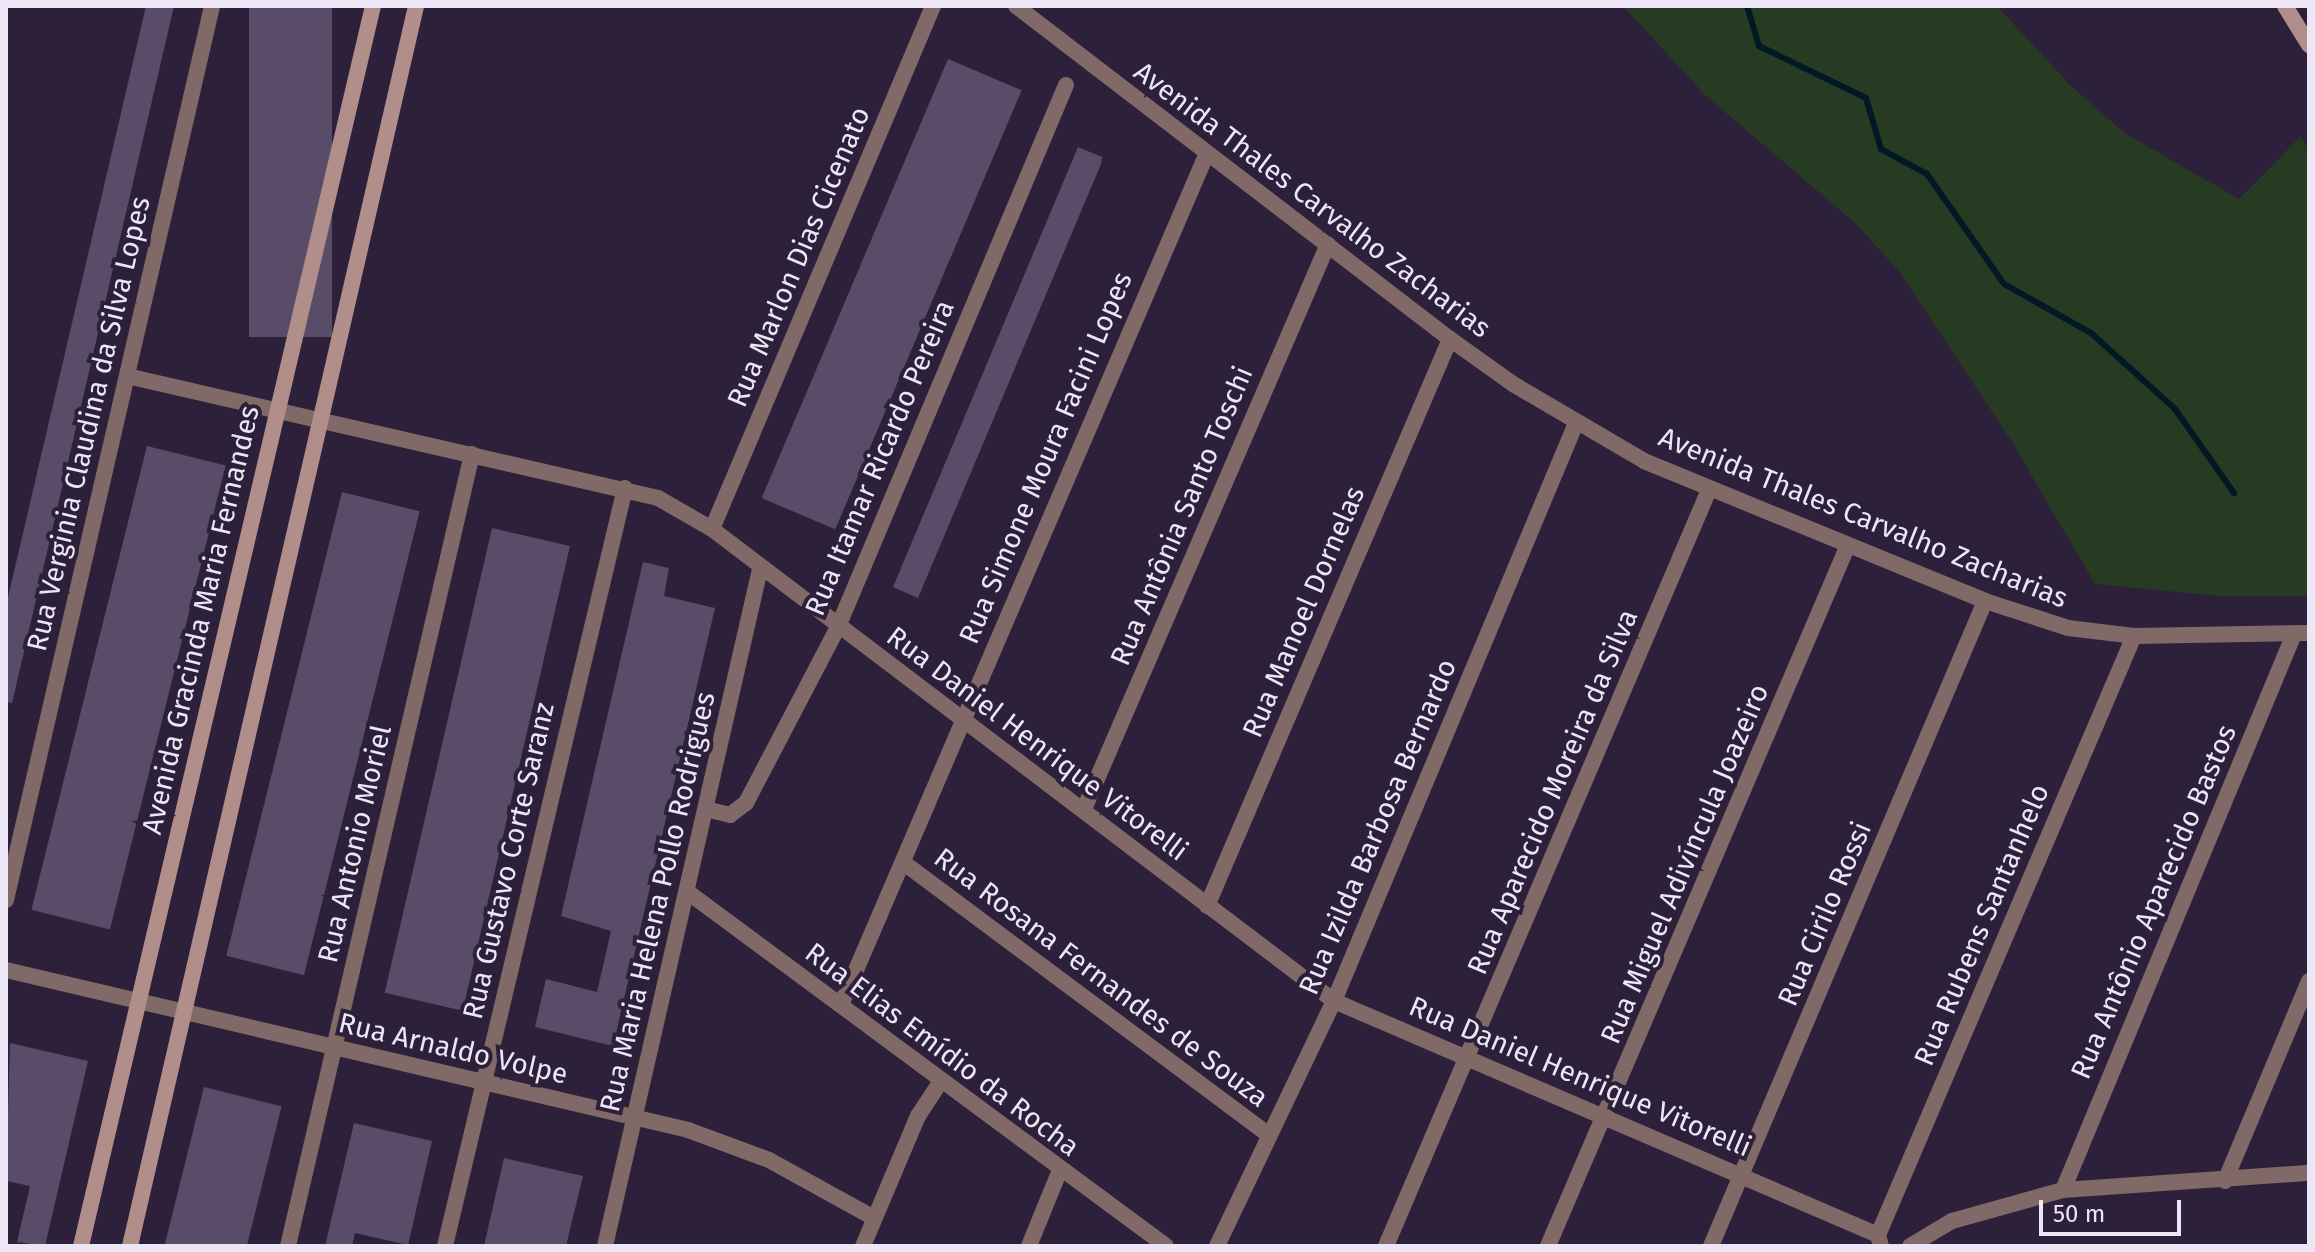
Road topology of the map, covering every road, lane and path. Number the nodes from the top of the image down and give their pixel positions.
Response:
1 (212, 6) edge
2 (373, 6) edge
3 (416, 6) edge
4 (933, 6) edge
5 (1016, 6) edge
6 (2285, 6) edge
7 (2309, 45) edge
8 (1066, 85) dead end
9 (1207, 153) junction
10 (1328, 244) junction
11 (1450, 339) junction
12 (127, 376) junction
13 (278, 407) junction
14 (324, 418) junction
15 (1576, 423) junction
16 (472, 454) junction
17 (625, 488) junction
18 (1709, 490) junction
19 (712, 529) junction
20 (1848, 545) junction
21 (760, 569) junction
22 (1985, 601) junction
23 (838, 627) junction
24 (2302, 634) edge
25 (2134, 636) junction
26 (961, 720) junction
27 (706, 809) junction
28 (1084, 809) junction
29 (904, 863) junction
30 (689, 893) junction
31 (6, 900) edge
32 (1207, 906) junction
33 (6, 970) edge
34 (2309, 981) edge
35 (138, 1001) junction
36 (1334, 1001) junction
37 (841, 1005) junction
38 (185, 1013) junction
39 (334, 1048) junction
40 (1470, 1057) junction
41 (941, 1081) junction
42 (482, 1085) junction
43 (1607, 1115) junction
44 (635, 1116) junction
45 (1267, 1134) junction
46 (1060, 1170) junction
47 (2309, 1173) edge
48 (1743, 1175) junction
49 (2225, 1181) junction
50 (2063, 1190) junction
51 (874, 1218) junction
52 (1880, 1240) edge
53 (81, 1246) edge
54 (130, 1246) edge
55 (288, 1246) edge
56 (445, 1246) edge
57 (605, 1246) edge
58 (863, 1246) edge
59 (1029, 1246) edge
60 (1166, 1246) edge
61 (1217, 1246) edge
62 (1386, 1246) edge
63 (1548, 1246) edge
64 (1711, 1246) edge
65 (1910, 1246) edge

1 - 12 street, Rua Verginia Claudina da Silva Lopes
2 - 13 street, Avenida Gracinda Maria Fernandes
3 - 14 street
4 - 19 street, Rua Marlon Dias Cicenato
5 - 9 street, Avenida Thales Carvalho Zacharias
6 - 7 street
8 - 23 street, Rua Itamar Ricardo Pereira
9 - 10 street, Avenida Thales Carvalho Zacharias
9 - 26 street, Rua Simone Moura Facini Lopes
10 - 11 street, Avenida Thales Carvalho Zacharias
10 - 28 street, Rua Antônia Santo Toschi
11 - 15 street, Avenida Thales Carvalho Zacharias
11 - 32 street, Rua Manoel Dornelas
12 - 13 street, Rua Daniel Henrique Vitorelli
12 - 31 street, Rua Verginia Claudina da Silva Lopes
13 - 14 street, Rua Daniel Henrique Vitorelli
13 - 35 street, Avenida Gracinda Maria Fernandes
14 - 16 street, Rua Daniel Henrique Vitorelli
14 - 38 street
15 - 18 street, Avenida Thales Carvalho Zacharias
15 - 36 street, Rua Izilda Barbosa Bernardo
16 - 17 street, Rua Daniel Henrique Vitorelli
16 - 39 street, Rua Antonio Moriel
17 - 19 street, Rua Daniel Henrique Vitorelli
17 - 42 street, Rua Gustavo Corte Saranz
18 - 20 street, Avenida Thales Carvalho Zacharias
18 - 40 street, Rua Aparecido Moreira da Silva
19 - 21 street, Rua Daniel Henrique Vitorelli
20 - 22 street, Avenida Thales Carvalho Zacharias
20 - 43 street, Rua Miguel Adivíncula Joazeiro
21 - 23 street, Rua Daniel Henrique Vitorelli
21 - 27 street, Rua Maria Helena Pollo Rodrigues
22 - 25 street, Avenida Thales Carvalho Zacharias
22 - 48 street, Rua Cirilo Rossi
23 - 26 street, Rua Daniel Henrique Vitorelli
23 - 27 street, Rua Itamar Ricardo Pereira
24 - 25 street, Avenida Thales Carvalho Zacharias
24 - 50 street, Rua Antônio Aparecido Bastos
25 - 52 street, Rua Rubens Santanhelo
26 - 28 street, Rua Daniel Henrique Vitorelli
26 - 29 street, Rua Simone Moura Facini Lopes
27 - 30 street, Rua Maria Helena Pollo Rodrigues
28 - 32 street, Rua Daniel Henrique Vitorelli
29 - 37 street, Rua Simone Moura Facini Lopes
29 - 45 street, Rua Rosana Fernandes de Souza
30 - 37 street, Rua Elias Emídio da Rocha
30 - 44 street, Rua Maria Helena Pollo Rodrigues
32 - 36 street, Rua Daniel Henrique Vitorelli
33 - 35 street, Rua Arnaldo Volpe
34 - 49 street
35 - 38 street, Rua Arnaldo Volpe
35 - 53 street, Avenida Gracinda Maria Fernandes
36 - 40 street, Rua Daniel Henrique Vitorelli
36 - 45 street, Rua Izilda Barbosa Bernardo
37 - 41 street, Rua Elias Emídio da Rocha
38 - 39 street, Rua Arnaldo Volpe
38 - 54 street
39 - 42 street, Rua Arnaldo Volpe
39 - 55 street, Rua Antonio Moriel
40 - 43 street, Rua Daniel Henrique Vitorelli
40 - 62 street, Rua Aparecido Moreira da Silva
41 - 46 street, Rua Elias Emídio da Rocha
41 - 51 street
42 - 44 street, Rua Arnaldo Volpe
42 - 56 street, Rua Gustavo Corte Saranz
43 - 48 street, Rua Daniel Henrique Vitorelli
43 - 63 street, Rua Miguel Adivíncula Joazeiro
44 - 51 street, Rua Arnaldo Volpe
44 - 57 street, Rua Maria Helena Pollo Rodrigues
45 - 61 street, Rua Izilda Barbosa Bernardo
46 - 59 street
46 - 60 street, Rua Elias Emídio da Rocha
47 - 49 street
48 - 52 street, Rua Daniel Henrique Vitorelli
48 - 64 street, Rua Cirilo Rossi
49 - 50 street
50 - 65 street
51 - 58 street

